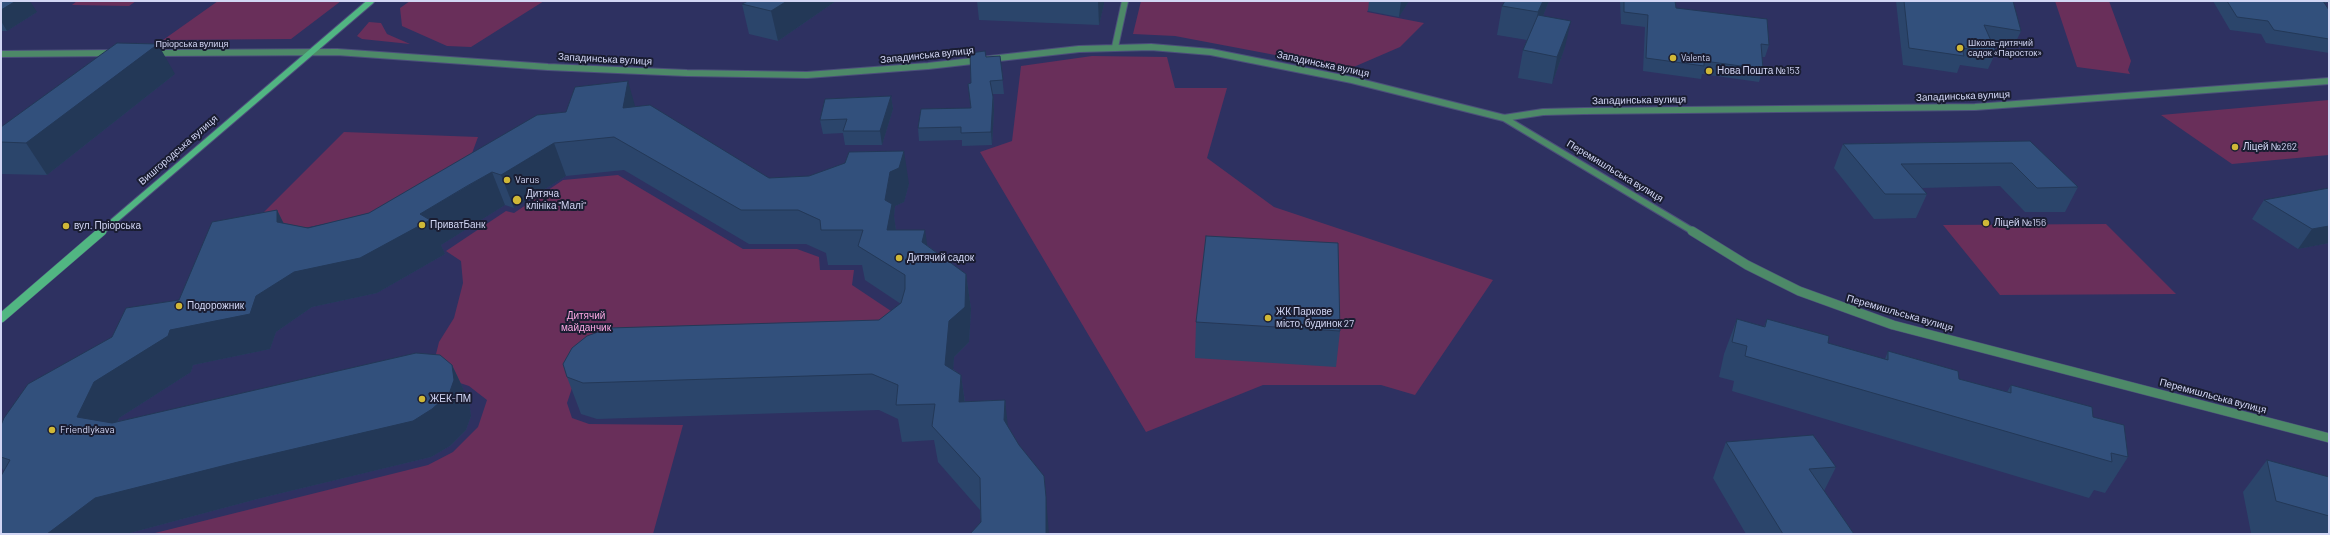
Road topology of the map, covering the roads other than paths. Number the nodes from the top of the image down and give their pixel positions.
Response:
1 (371, 1) edge
2 (1125, 1) edge
3 (1115, 47) junction
4 (310, 51) junction
5 (125, 53) edge
6 (146, 53) edge
7 (1, 54) edge
8 (2329, 81) edge
9 (1504, 118) junction
10 (1, 318) edge
11 (2329, 438) edge

1 - 4 main road, Вишгородська вулиця
2 - 3 street
3 - 4 street, Западинська вулиця
3 - 9 street, Западинська вулиця
4 - 6 street, Пріорська вулиця
4 - 10 main road, Вишгородська вулиця
5 - 7 street
8 - 9 street, Западинська вулиця
9 - 11 street, Перемишльська вулиця

